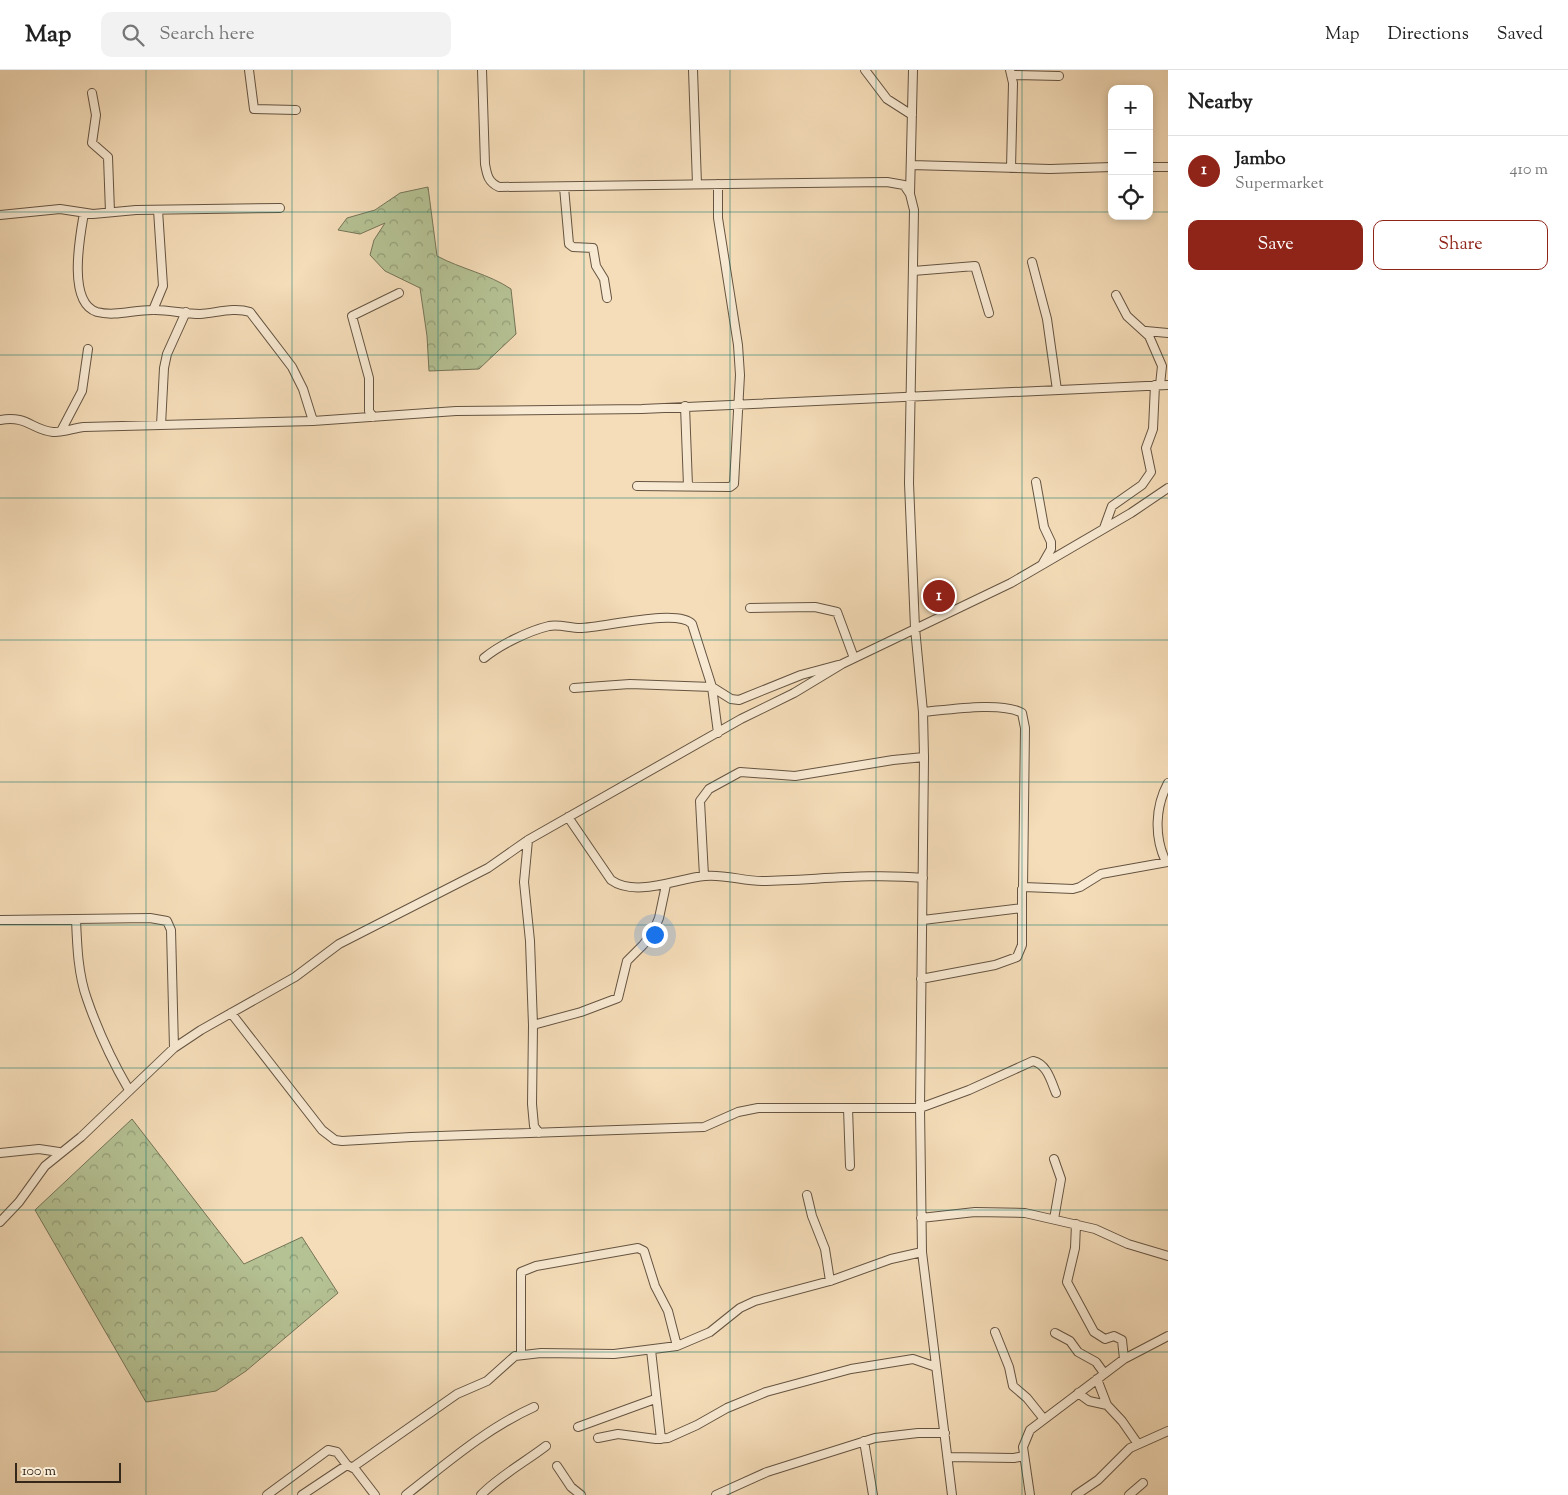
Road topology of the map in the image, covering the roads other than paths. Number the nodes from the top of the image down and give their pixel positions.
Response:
1 (250, 70) edge
2 (482, 70) edge
3 (694, 70) edge
4 (865, 70) edge
5 (913, 70) edge
6 (1011, 72) edge
7 (1059, 76) dead end
8 (92, 93) dead end
9 (296, 110) dead end
10 (912, 115) junction
11 (911, 165) junction
12 (1153, 167) edge
13 (1168, 167) edge
14 (1011, 168) junction
15 (1108, 168) edge
16 (697, 184) junction
17 (718, 184) junction
18 (564, 187) junction
19 (910, 194) junction
20 (280, 208) dead end
21 (158, 210) junction
22 (110, 212) junction
23 (84, 213) junction
24 (0, 215) edge
25 (1032, 262) dead end
26 (913, 271) junction
27 (399, 293) dead end
28 (1116, 294) dead end
29 (607, 298) dead end
30 (153, 310) junction
31 (186, 312) junction
32 (989, 313) dead end
33 (1146, 331) junction
34 (1168, 333) edge
35 (88, 349) dead end
36 (1161, 385) edge
37 (1057, 390) junction
38 (911, 397) junction
39 (738, 403) junction
40 (685, 406) junction
41 (372, 417) junction
42 (0, 420) edge
43 (313, 421) junction
44 (161, 424) junction
45 (61, 431) junction
46 (1036, 482) dead end
47 (637, 486) dead end
48 (688, 486) junction
49 (1168, 488) edge
50 (1104, 528) junction
51 (1042, 564) junction
52 (750, 608) dead end
53 (915, 628) junction
54 (484, 658) dead end
55 (854, 658) junction
56 (842, 664) junction
57 (712, 687) junction
58 (574, 688) dead end
59 (923, 712) junction
60 (718, 733) junction
61 (924, 758) junction
62 (1168, 783) edge
63 (568, 817) junction
64 (528, 840) junction
65 (1167, 862) edge
66 (704, 876) junction
67 (923, 878) junction
68 (666, 885) junction
69 (1023, 888) junction
70 (1022, 908) junction
71 (76, 919) junction
72 (0, 920) edge
73 (923, 920) junction
74 (921, 979) junction
75 (231, 1013) junction
76 (532, 1025) junction
77 (174, 1048) junction
78 (129, 1090) junction
79 (1056, 1093) dead end
80 (848, 1108) junction
81 (920, 1108) junction
82 (540, 1133) junction
83 (0, 1152) edge
84 (59, 1152) junction
85 (1054, 1159) dead end
86 (850, 1166) dead end
87 (807, 1195) dead end
88 (921, 1218) junction
89 (1054, 1219) junction
90 (0, 1222) edge
91 (1076, 1224) junction
92 (922, 1252) junction
93 (1168, 1256) edge
94 (830, 1281) junction
95 (995, 1332) dead end
96 (1054, 1333) dead end
97 (1168, 1336) edge
98 (677, 1346) junction
99 (650, 1350) junction
100 (521, 1354) junction
101 (1124, 1359) junction
102 (936, 1367) junction
103 (1104, 1373) junction
104 (1097, 1379) junction
105 (1078, 1393) junction
106 (655, 1399) junction
107 (1107, 1406) junction
108 (534, 1407) dead end
109 (1042, 1418) junction
110 (578, 1427) dead end
111 (1168, 1431) edge
112 (946, 1433) junction
113 (598, 1438) dead end
114 (661, 1439) junction
115 (864, 1441) junction
116 (1138, 1444) junction
117 (546, 1446) dead end
118 (1024, 1456) junction
119 (948, 1457) junction
120 (350, 1466) junction
121 (557, 1466) dead end
122 (1143, 1483) dead end
123 (372, 1494) edge
124 (267, 1495) edge
125 (302, 1495) edge
126 (406, 1495) edge
127 (481, 1495) edge
128 (581, 1495) edge
129 (716, 1495) edge
130 (873, 1495) edge
131 (952, 1495) edge
132 (1030, 1495) edge
133 (1076, 1495) edge
134 (1129, 1495) edge

1 - 9 street
2 - 18 street
3 - 16 street
4 - 10 street
5 - 10 street
6 - 7 street
6 - 14 street
8 - 22 street
10 - 11 street
11 - 14 street
11 - 19 street
12 - 13 street
14 - 15 street
16 - 17 street
16 - 18 street
17 - 19 street
17 - 39 street
18 - 29 street
19 - 26 street
20 - 21 street
21 - 22 street
21 - 30 street
22 - 23 street
23 - 24 street
23 - 30 street
25 - 37 street
26 - 32 street
26 - 38 street
27 - 41 street
28 - 33 street
30 - 31 street
31 - 43 street
31 - 44 street
33 - 34 street
33 - 36 street
35 - 45 street
36 - 37 street
36 - 50 street
37 - 38 street
38 - 39 street
38 - 53 street
39 - 40 street
39 - 48 street
40 - 41 street
40 - 48 street
41 - 43 street
42 - 45 street
43 - 44 street
44 - 45 street
46 - 51 street
47 - 48 street
49 - 50 street
50 - 51 street
51 - 53 street
52 - 55 street
53 - 55 street
53 - 59 street
54 - 57 street
55 - 56 street
56 - 57 street
56 - 60 street
57 - 58 street
57 - 60 street
59 - 61 street
59 - 69 street
60 - 63 street
61 - 66 street
61 - 67 street
62 - 65 street
63 - 64 street
63 - 68 street
64 - 75 street
64 - 76 street
65 - 69 street
66 - 67 street
66 - 68 street
67 - 73 street
68 - 76 street
69 - 70 street
70 - 73 street
70 - 74 street
71 - 72 street
71 - 77 street
71 - 78 street
73 - 74 street
74 - 81 street
75 - 77 street
75 - 82 street
76 - 82 street
77 - 78 street
78 - 84 street
79 - 81 street
80 - 81 street
80 - 82 street
80 - 86 street
81 - 88 street
83 - 84 street
84 - 90 street
85 - 89 street
87 - 94 street
88 - 89 street
88 - 92 street
89 - 91 street
91 - 93 street
91 - 101 street
92 - 94 street
92 - 102 street
94 - 98 street
95 - 109 street
96 - 103 street
97 - 101 street
98 - 99 street
98 - 100 street
99 - 100 street
99 - 106 street
100 - 120 street
101 - 103 street
102 - 112 street
102 - 114 street
103 - 104 street
104 - 105 street
104 - 107 street
105 - 107 street
105 - 109 street
106 - 110 street
106 - 114 street
107 - 116 street
108 - 126 street
109 - 118 street
111 - 116 street
112 - 115 street
112 - 119 street
113 - 114 street
115 - 129 street
115 - 130 street
116 - 133 street
117 - 127 street
118 - 119 street
118 - 132 street
119 - 131 street
120 - 123 street
120 - 124 street
120 - 125 street
121 - 128 street
122 - 134 street

